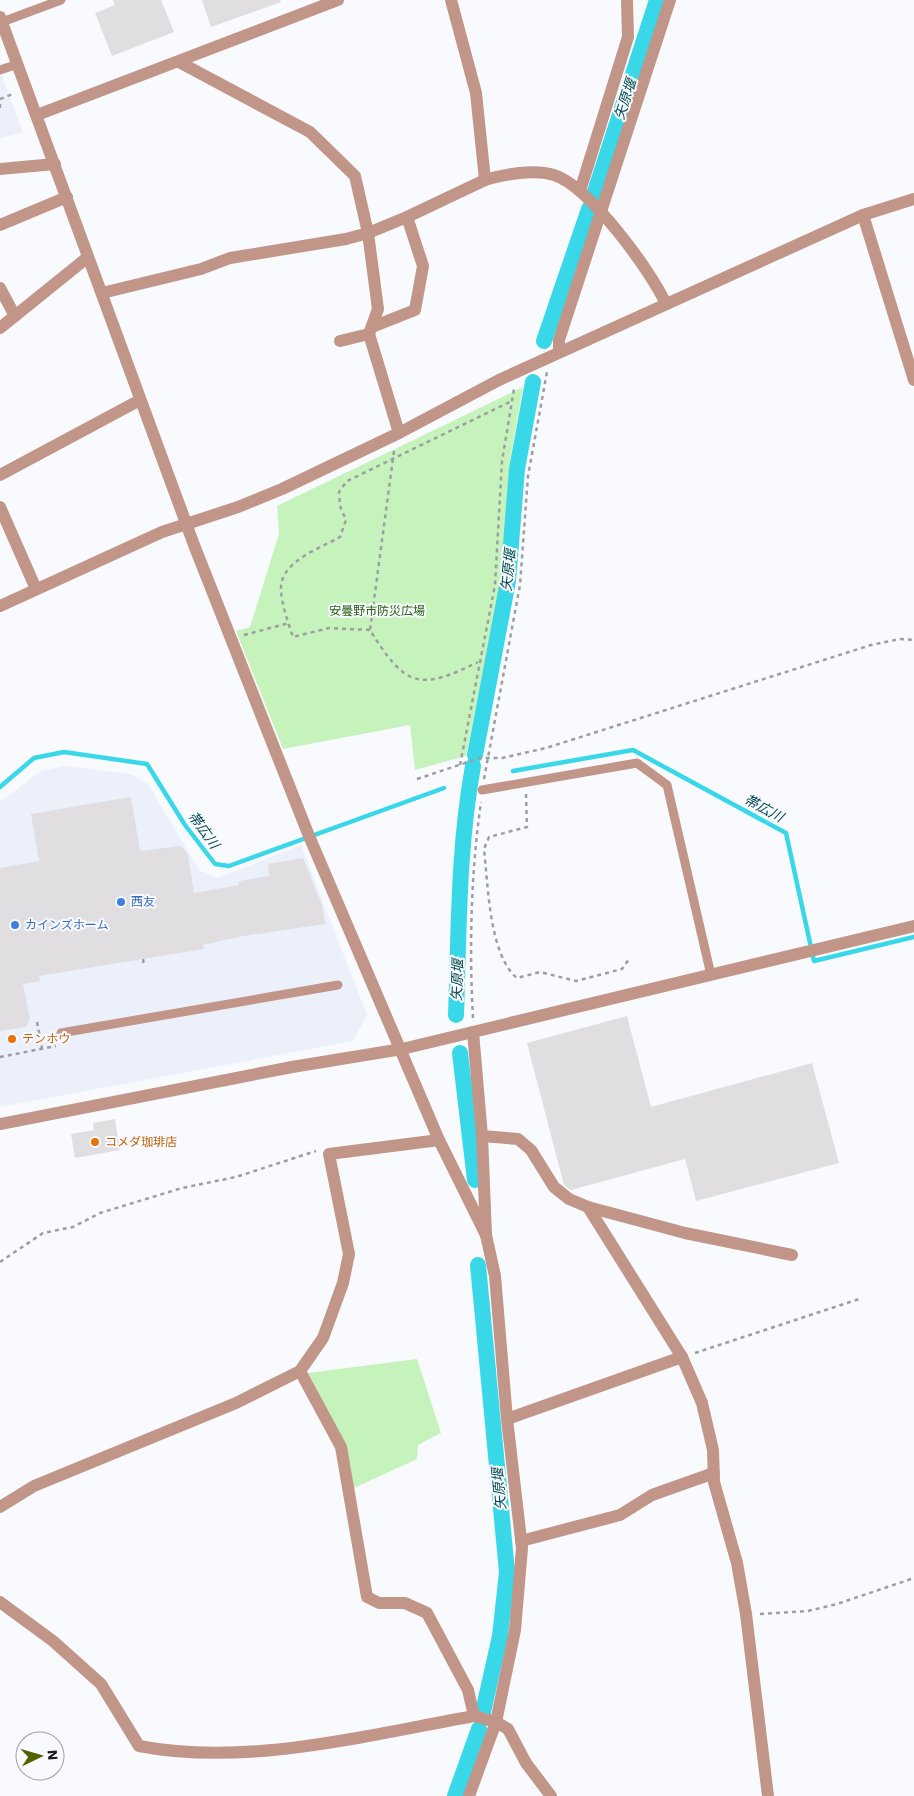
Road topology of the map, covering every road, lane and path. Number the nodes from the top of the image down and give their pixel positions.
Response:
1 (61, 0) edge
2 (338, 0) edge
3 (451, 0) edge
4 (626, 0) edge
5 (670, 0) edge
6 (1, 20) edge
7 (179, 62) junction
8 (18, 64) junction
9 (0, 70) edge
10 (13, 94) dead end
11 (0, 98) edge
12 (0, 104) edge
13 (0, 111) edge
14 (37, 115) junction
15 (55, 164) junction
16 (0, 169) edge
17 (485, 180) junction
18 (580, 191) junction
19 (67, 197) junction
20 (914, 199) edge
21 (601, 214) junction
22 (863, 215) junction
23 (407, 217) junction
24 (0, 225) edge
25 (368, 233) junction
26 (88, 257) junction
27 (0, 288) edge
28 (102, 293) junction
29 (666, 304) junction
30 (15, 316) junction
31 (0, 328) edge
32 (371, 331) junction
33 (340, 341) dead end
34 (553, 355) junction
35 (914, 380) edge
36 (515, 386) dead end
37 (140, 400) junction
38 (512, 401) junction
39 (399, 433) junction
40 (394, 447) dead end
41 (395, 457) junction
42 (0, 475) edge
43 (0, 507) edge
44 (186, 524) junction
45 (36, 589) junction
46 (0, 606) edge
47 (289, 623) junction
48 (370, 630) junction
49 (235, 637) dead end
50 (914, 640) edge
51 (478, 662) junction
52 (488, 758) junction
53 (460, 765) junction
54 (417, 779) dead end
55 (526, 784) junction
56 (482, 790) junction
57 (914, 926) edge
58 (143, 959) dead end
59 (629, 959) dead end
60 (144, 966) dead end
61 (711, 975) junction
62 (338, 985) dead end
63 (37, 1022) dead end
64 (473, 1032) junction
65 (61, 1033) dead end
66 (56, 1046) dead end
67 (42, 1048) junction
68 (402, 1049) junction
69 (0, 1057) edge
70 (0, 1124) edge
71 (482, 1136) junction
72 (439, 1140) junction
73 (329, 1154) junction
74 (588, 1207) junction
75 (486, 1235) junction
76 (792, 1255) dead end
77 (0, 1262) edge
78 (862, 1298) dead end
79 (682, 1357) junction
80 (300, 1371) junction
81 (507, 1419) junction
82 (714, 1473) junction
83 (0, 1507) edge
84 (521, 1541) junction
85 (914, 1578) edge
86 (0, 1602) edge
87 (746, 1614) junction
88 (474, 1716) junction
89 (496, 1722) junction
90 (469, 1796) edge
91 (551, 1796) edge
92 (768, 1796) edge

1 - 6 lane
2 - 7 street
3 - 17 street
4 - 18 street
5 - 21 street
6 - 8 street
7 - 14 street
7 - 25 street
8 - 9 lane
8 - 14 street
10 - 11 path
12 - 13 path
14 - 15 street
15 - 16 street
15 - 19 street
17 - 18 street
17 - 23 street
18 - 21 street
19 - 24 street
19 - 26 street
20 - 22 street
21 - 29 street
21 - 34 street
22 - 29 street
22 - 35 street
23 - 25 street
23 - 32 street
25 - 28 street
25 - 32 street
26 - 28 street
26 - 30 street
27 - 30 street
28 - 37 street
29 - 34 street
30 - 31 street
32 - 33 street
32 - 39 street
34 - 39 street
34 - 52 path
36 - 38 path
37 - 42 street
37 - 44 street
38 - 41 path
38 - 51 path
39 - 44 street
40 - 41 path
41 - 47 path
41 - 48 path
43 - 45 street
44 - 45 street
44 - 68 street
45 - 46 street
47 - 48 path
47 - 49 path
48 - 51 path
50 - 52 path
51 - 53 path
52 - 53 path
52 - 56 path
53 - 54 path
55 - 56 lane
55 - 59 path
55 - 61 lane
56 - 64 path
57 - 61 street
58 - 60 path
61 - 64 street
62 - 65 lane
63 - 67 path
64 - 68 street
64 - 71 street
66 - 67 path
67 - 69 path
68 - 70 street
68 - 72 street
71 - 74 street
71 - 75 street
72 - 73 street
72 - 75 street
73 - 77 path
73 - 80 street
74 - 76 street
74 - 79 street
75 - 81 street
78 - 79 path
79 - 81 street
79 - 82 street
80 - 83 street
80 - 88 street
81 - 84 street
82 - 84 street
82 - 87 street
84 - 89 street
85 - 87 path
86 - 88 street
87 - 92 street
88 - 89 street
89 - 90 street
89 - 91 street

